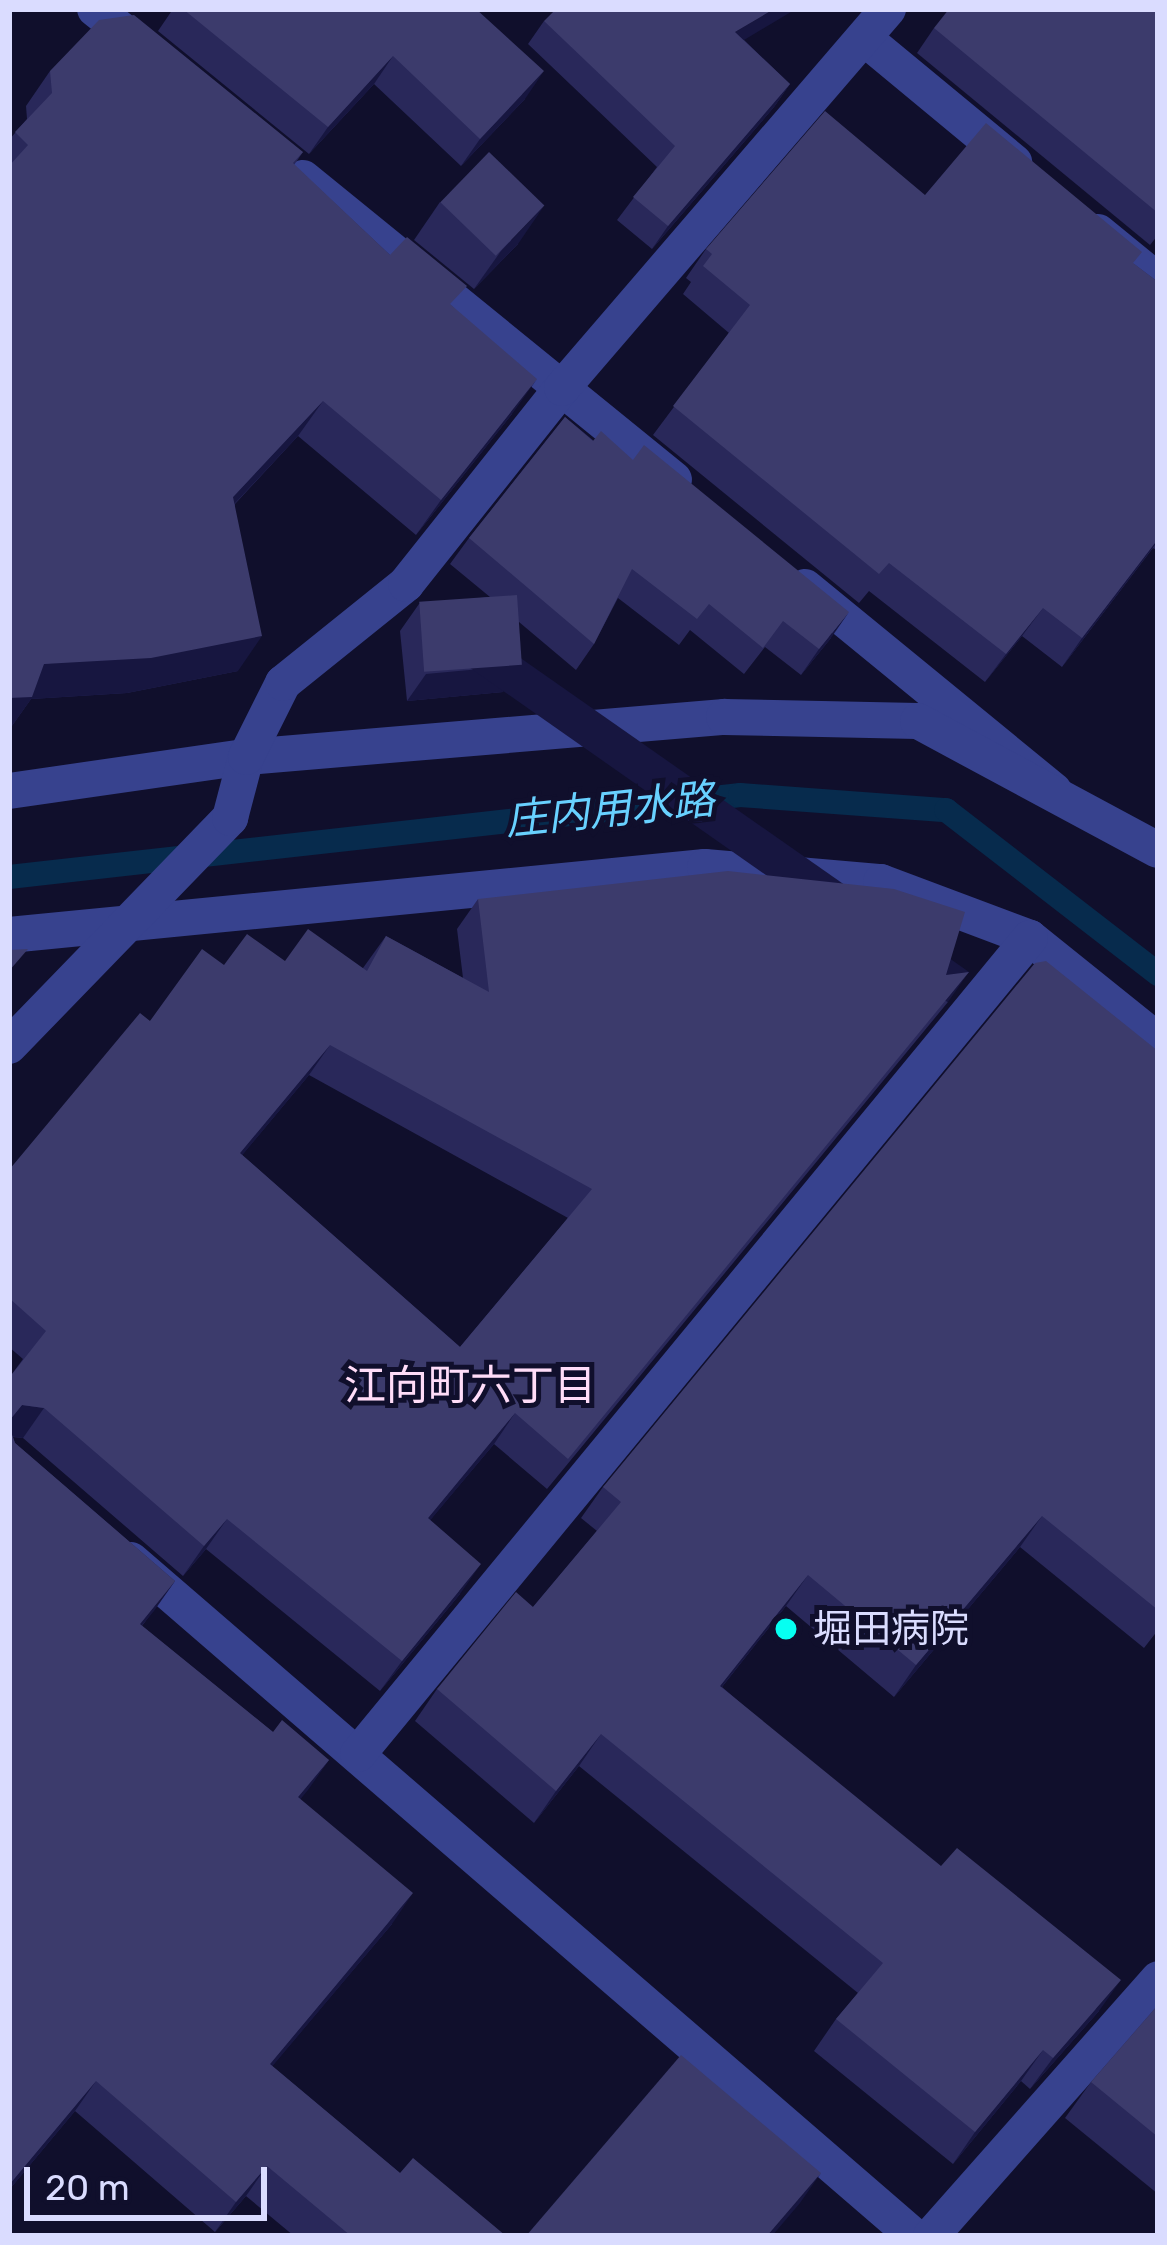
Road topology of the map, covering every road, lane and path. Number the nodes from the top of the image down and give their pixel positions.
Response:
1 (95, 9) edge
2 (888, 9) edge
3 (864, 38) junction
4 (167, 68) edge
5 (275, 155) edge
6 (1158, 280) edge
7 (562, 388) junction
8 (707, 508) edge
9 (780, 567) edge
10 (246, 758) junction
11 (1054, 790) junction
12 (9, 791) edge
13 (1158, 850) edge
14 (146, 910) junction
15 (9, 935) edge
16 (1030, 938) junction
17 (1158, 1041) edge
18 (9, 1046) edge
19 (96, 1531) edge
20 (358, 1754) junction
21 (1158, 1979) edge
22 (914, 2236) edge
23 (931, 2236) edge

1 - 4 street
2 - 3 street
3 - 6 street
3 - 7 street
5 - 7 street
7 - 8 street
7 - 10 street
9 - 11 street
10 - 11 street
10 - 12 street
10 - 14 street
11 - 13 street
14 - 15 street
14 - 16 street
14 - 18 street
16 - 17 street
16 - 20 street
19 - 20 street
20 - 22 street
21 - 23 street

